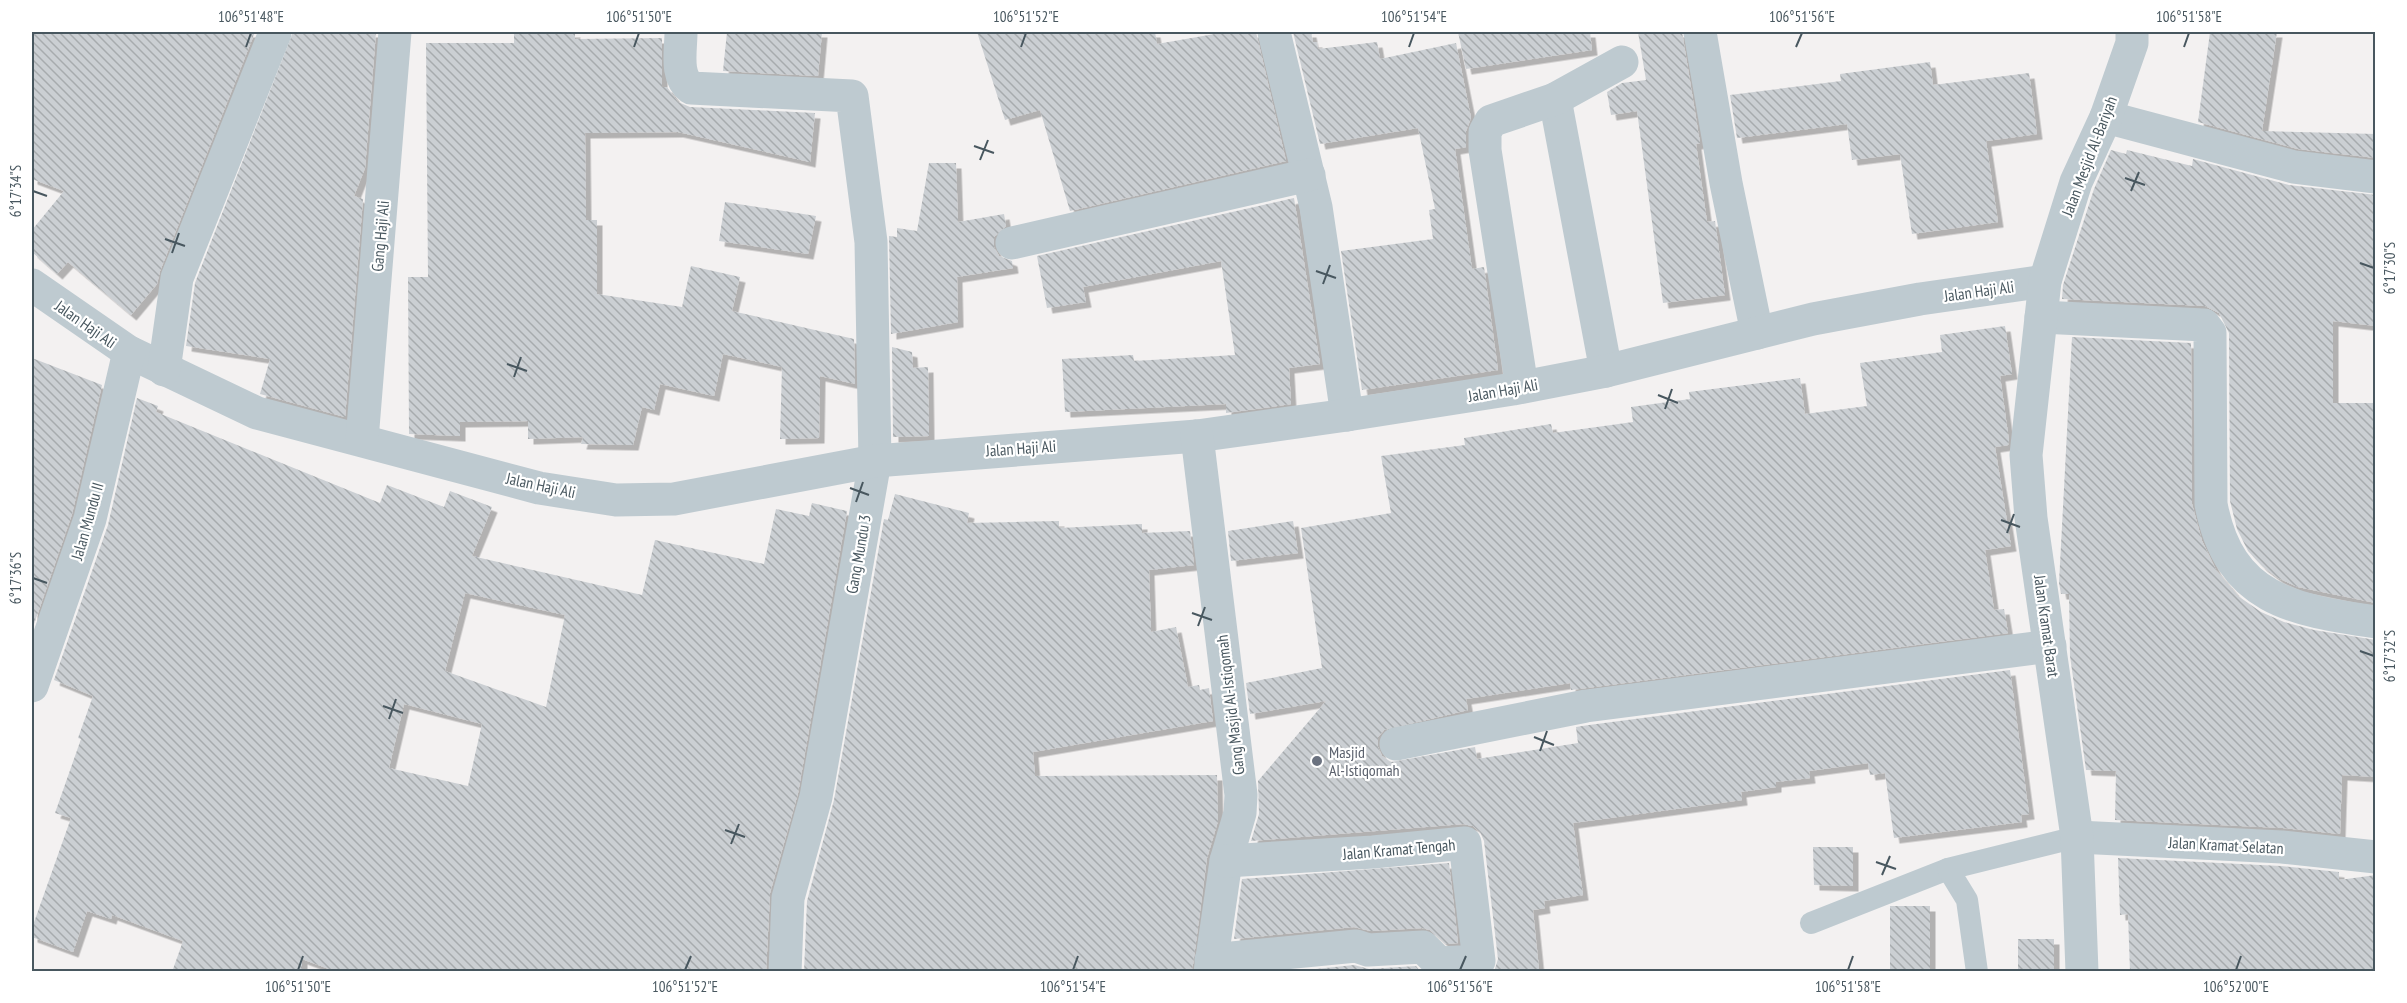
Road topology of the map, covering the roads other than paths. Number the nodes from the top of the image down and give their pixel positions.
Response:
1 (395, 32) edge
2 (681, 32) edge
3 (1274, 32) edge
4 (1700, 32) edge
5 (2132, 32) edge
6 (275, 33) edge
7 (1622, 63) dead end
8 (1555, 99) junction
9 (2106, 117) junction
10 (1309, 175) junction
11 (2376, 177) edge
12 (1012, 243) dead end
13 (2045, 281) junction
14 (32, 285) edge
15 (2041, 317) junction
16 (1757, 333) junction
17 (129, 352) junction
18 (164, 370) junction
19 (1606, 371) junction
20 (1522, 387) junction
21 (1347, 415) junction
22 (1197, 436) junction
23 (362, 440) junction
24 (875, 461) junction
25 (2376, 622) edge
26 (2050, 646) junction
27 (32, 686) edge
28 (1396, 744) dead end
29 (2077, 837) junction
30 (2376, 857) edge
31 (1226, 861) junction
32 (1948, 869) junction
33 (1810, 923) dead end
34 (1210, 966) edge
35 (785, 972) edge
36 (1977, 972) edge
37 (2082, 972) edge

1 - 23 street, Gang Haji Ali
2 - 24 street, Gang Mundu 3
3 - 10 street
4 - 16 street
5 - 9 street, Jalan Mesjid Al-Bariyah
6 - 18 street
7 - 8 street
8 - 19 street
8 - 20 street
9 - 11 street
9 - 13 street, Jalan Mesjid Al-Bariyah
10 - 12 street
10 - 21 street
13 - 15 street, Jalan Kramat Barat
13 - 16 street, Jalan Haji Ali
14 - 17 street, Jalan Haji Ali
15 - 25 street
15 - 26 street, Jalan Kramat Barat
16 - 19 street, Jalan Haji Ali
17 - 18 street, Jalan Haji Ali
17 - 27 street, Jalan Mundu II
18 - 23 street, Jalan Haji Ali
19 - 20 street, Jalan Haji Ali
20 - 21 street, Jalan Haji Ali
21 - 22 street, Jalan Haji Ali
22 - 24 street, Jalan Haji Ali
22 - 31 street, Gang Masjid Al-Istiqomah
23 - 24 street, Jalan Haji Ali
24 - 35 street, Gang Mundu 3
26 - 28 street
26 - 29 street, Jalan Kramat Barat
29 - 30 street, Jalan Kramat Selatan
29 - 32 lane
29 - 37 street, Jalan Kramat Barat
31 - 34 street, Gang Masjid Al-Istiqomah
31 - 34 street, Jalan Kramat Tengah
32 - 33 lane
32 - 36 lane

